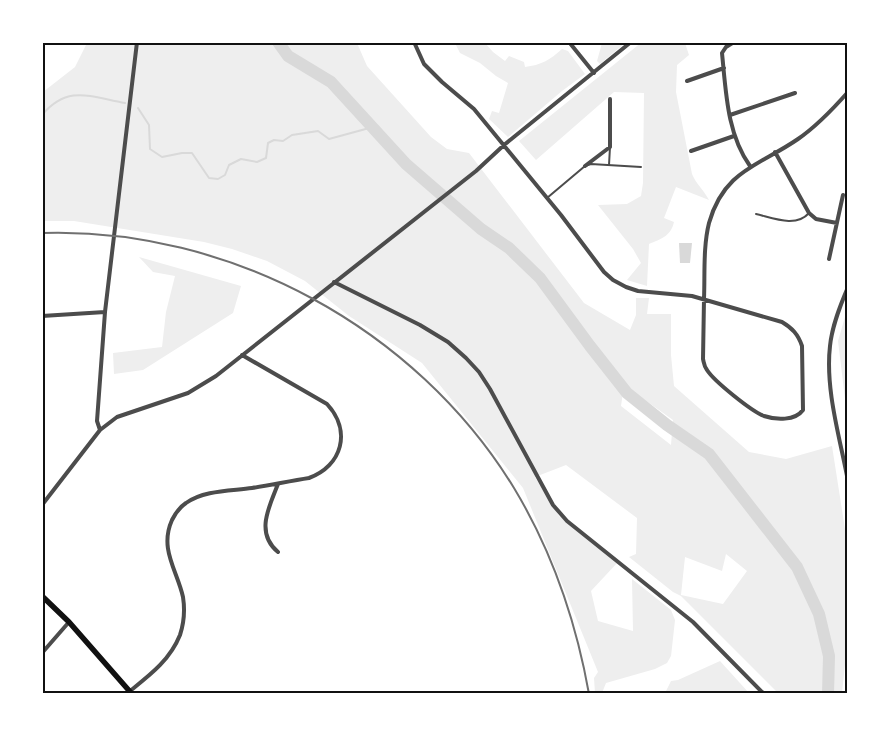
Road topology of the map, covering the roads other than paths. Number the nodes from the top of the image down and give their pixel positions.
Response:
1 (137, 42) edge
2 (414, 42) edge
3 (569, 42) edge
4 (632, 42) edge
5 (734, 42) edge
6 (724, 68) junction
7 (594, 73) junction
8 (687, 81) dead end
9 (848, 92) edge
10 (795, 93) dead end
11 (610, 99) dead end
12 (730, 115) junction
13 (734, 136) junction
14 (504, 145) junction
15 (610, 147) junction
16 (691, 151) dead end
17 (775, 152) junction
18 (609, 165) junction
19 (585, 166) junction
20 (641, 166) dead end
21 (750, 166) junction
22 (843, 195) dead end
23 (546, 198) junction
24 (809, 213) junction
25 (756, 214) dead end
26 (837, 223) junction
27 (829, 259) dead end
28 (334, 282) junction
29 (848, 287) edge
30 (704, 299) junction
31 (105, 312) junction
32 (42, 316) edge
33 (242, 355) junction
34 (100, 430) junction
35 (848, 481) edge
36 (278, 484) junction
37 (42, 505) edge
38 (278, 552) dead end
39 (42, 596) edge
40 (69, 622) junction
41 (42, 653) edge
42 (131, 692) edge
43 (764, 694) edge

1 - 31 street
2 - 14 street
3 - 7 street
4 - 7 street
5 - 6 street
6 - 8 street
6 - 12 street
7 - 14 street
9 - 17 street
10 - 12 street
11 - 15 street
12 - 13 street
13 - 16 street
13 - 21 street
14 - 23 street
14 - 28 street
15 - 18 lane
15 - 19 street
17 - 21 street
17 - 24 street
18 - 19 lane
18 - 20 lane
19 - 23 lane
21 - 30 street
22 - 26 street
23 - 30 street
24 - 25 lane
24 - 26 street
26 - 27 street
28 - 33 street
28 - 43 street
29 - 35 street
30 - 30 street
31 - 32 street
31 - 34 street
33 - 34 street
33 - 36 street
34 - 37 street
36 - 38 street
36 - 42 street
39 - 40 main road
40 - 41 street
40 - 42 main road

